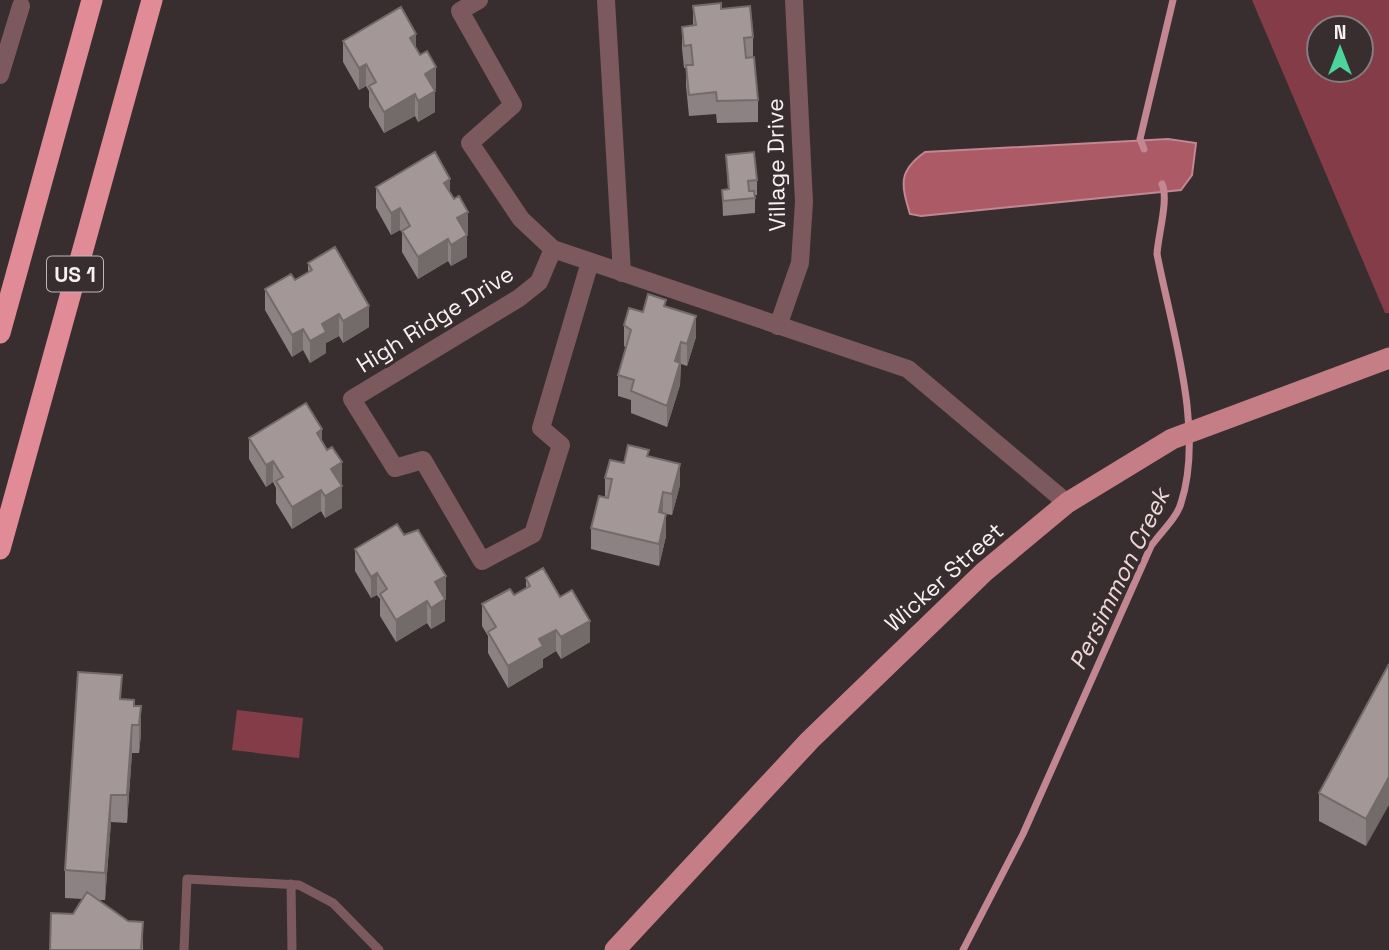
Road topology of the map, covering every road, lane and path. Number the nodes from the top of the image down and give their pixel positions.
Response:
1 (92, 0) edge
2 (152, 0) edge
3 (479, 0) edge
4 (606, 0) edge
5 (794, 0) edge
6 (21, 6) dead end
7 (0, 75) edge
8 (553, 249) junction
9 (590, 262) junction
10 (622, 273) junction
11 (778, 326) junction
12 (0, 333) edge
13 (1389, 358) edge
14 (1067, 503) junction
15 (0, 549) edge
16 (291, 884) junction
17 (184, 950) edge
18 (292, 950) edge
19 (379, 950) edge
20 (615, 950) edge

1 - 12 highway, US 1
2 - 15 highway, US 1
3 - 8 street
4 - 10 street
5 - 11 street, Village Drive
6 - 7 street
8 - 9 street
8 - 9 street, High Ridge Drive
9 - 10 street
10 - 11 street
11 - 14 street
13 - 14 main road, Wicker Street
14 - 20 main road, Wicker Street
16 - 17 lane
16 - 18 lane
16 - 19 lane

